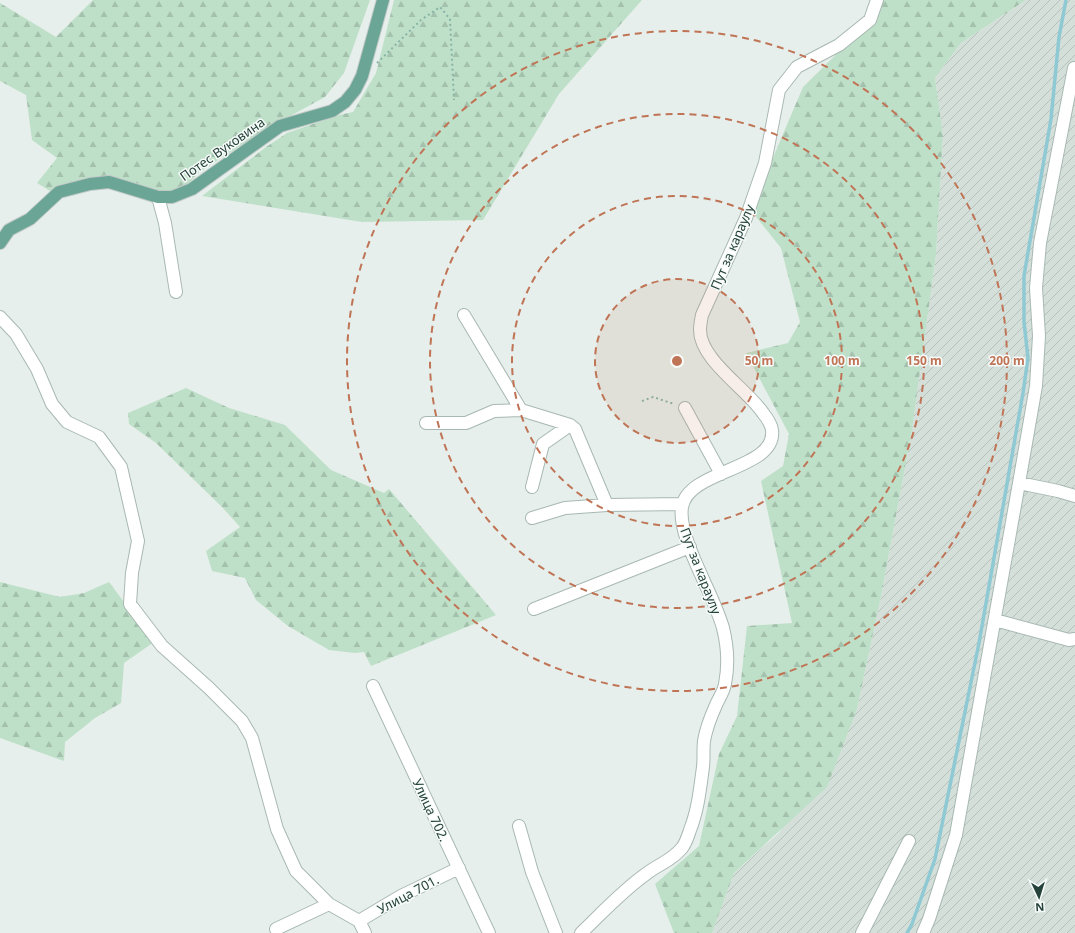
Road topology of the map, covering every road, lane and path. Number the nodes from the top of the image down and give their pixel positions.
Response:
1 (383, 0) edge
2 (877, 0) edge
3 (376, 65) dead end
4 (1074, 68) edge
5 (454, 100) dead end
6 (158, 197) junction
7 (0, 243) edge
8 (176, 292) dead end
9 (464, 315) dead end
10 (0, 317) edge
11 (642, 401) dead end
12 (685, 408) joint
13 (521, 410) junction
14 (426, 423) dead end
15 (570, 425) junction
16 (721, 474) junction
17 (1019, 483) junction
18 (532, 487) dead end
19 (1075, 496) edge
20 (682, 504) junction
21 (607, 505) junction
22 (532, 518) dead end
23 (690, 548) junction
24 (534, 609) dead end
25 (995, 620) junction
26 (1075, 639) edge
27 (373, 686) dead end
28 (519, 826) dead end
29 (908, 841) dead end
30 (459, 868) junction
31 (329, 904) junction
32 (359, 921) junction
33 (276, 929) dead end
34 (365, 933) edge
35 (489, 933) edge
36 (556, 933) edge
37 (581, 933) edge
38 (862, 933) edge
39 (923, 933) edge

1 - 6 main road, Потес Вуковина
2 - 16 street, Пут за караулу
3 - 5 path
4 - 17 street
6 - 7 main road, Потес Вуковина
6 - 8 street
9 - 13 street
10 - 31 street
11 - 12 path
12 - 16 street
13 - 14 street
13 - 15 street
15 - 18 street
15 - 21 street
16 - 20 street, Пут за караулу
17 - 19 street
17 - 25 street
20 - 21 street
20 - 23 street, Пут за караулу
21 - 22 street
23 - 24 street
23 - 37 street, Пут за караулу
25 - 26 street
25 - 39 street
27 - 30 street, Улица 702.
28 - 36 street
29 - 38 street
30 - 32 street, Улица 701.
30 - 35 street, Улица 702.
31 - 32 street
31 - 33 street
32 - 34 street

